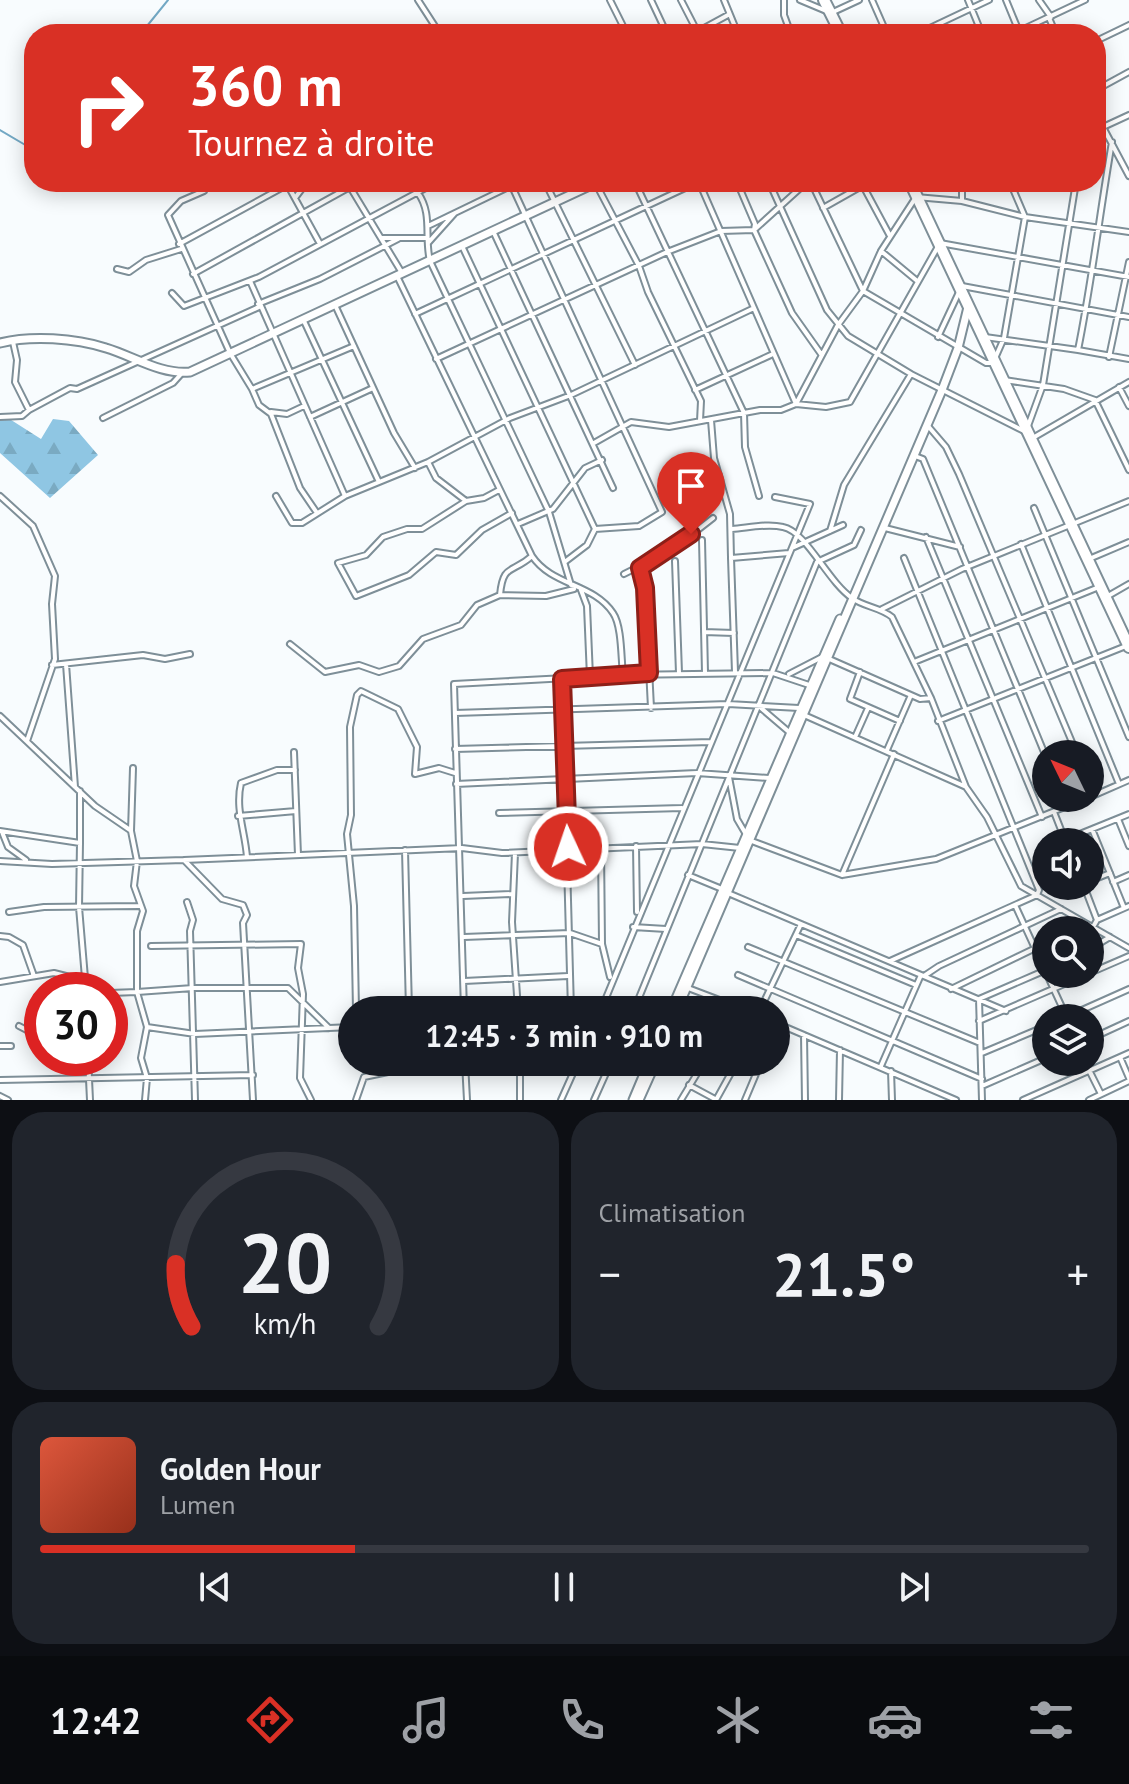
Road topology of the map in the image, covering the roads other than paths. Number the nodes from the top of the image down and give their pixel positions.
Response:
1 (418, 0) edge
2 (610, 0) edge
3 (651, 0) edge
4 (681, 0) edge
5 (724, 0) edge
6 (784, 0) edge
7 (800, 0) edge
8 (824, 0) edge
9 (859, 0) edge
10 (872, 0) edge
11 (968, 0) edge
12 (989, 0) edge
13 (1006, 0) edge
14 (1039, 0) edge
15 (1085, 0) edge
16 (972, 8) junction
17 (831, 13) junction
18 (728, 15) junction
19 (1050, 17) junction
20 (434, 24) edge
21 (622, 24) edge
22 (662, 24) edge
23 (692, 24) edge
24 (712, 24) edge
25 (733, 24) edge
26 (787, 24) edge
27 (836, 24) edge
28 (883, 24) edge
29 (938, 24) edge
30 (978, 24) edge
31 (1014, 24) edge
32 (1036, 24) edge
33 (1052, 24) edge
34 (1129, 25) edge
35 (1106, 36) edge
36 (1129, 72) edge
37 (1106, 85) edge
38 (1129, 115) edge
39 (1106, 126) edge
40 (1106, 132) edge
41 (1112, 142) junction
42 (1127, 162) edge
43 (1129, 176) edge
44 (1106, 182) edge
45 (202, 192) edge
46 (272, 192) edge
47 (292, 192) edge
48 (300, 192) edge
49 (337, 192) edge
50 (352, 192) edge
51 (496, 192) edge
52 (515, 192) edge
53 (551, 192) edge
54 (575, 192) edge
55 (600, 192) edge
56 (639, 192) edge
57 (676, 192) edge
58 (703, 192) edge
59 (741, 192) edge
60 (773, 192) edge
61 (797, 192) edge
62 (814, 192) edge
63 (849, 192) edge
64 (866, 192) edge
65 (914, 192) edge
66 (962, 192) edge
67 (1014, 192) edge
68 (1075, 192) edge
69 (1104, 192) edge
70 (418, 193) joint
71 (916, 197) junction
72 (295, 198) junction
73 (557, 201) junction
74 (962, 201) junction
75 (645, 206) junction
76 (780, 207) junction
77 (823, 208) junction
78 (455, 213) junction
79 (303, 214) junction
80 (526, 216) junction
81 (368, 217) junction
82 (1025, 217) junction
83 (613, 220) junction
84 (1071, 224) junction
85 (427, 227) junction
86 (1099, 228) junction
87 (754, 230) junction
88 (493, 231) junction
89 (721, 231) junction
90 (1129, 232) edge
91 (890, 237) junction
92 (382, 238) junction
93 (427, 238) junction
94 (398, 239) junction
95 (319, 242) junction
96 (575, 242) junction
97 (940, 243) junction
98 (386, 245) junction
99 (426, 245) junction
100 (462, 246) junction
101 (180, 247) junction
102 (881, 251) junction
103 (667, 252) junction
104 (544, 254) junction
105 (1018, 256) junction
106 (430, 261) junction
107 (1129, 262) edge
108 (1062, 263) junction
109 (639, 266) junction
110 (511, 268) junction
111 (117, 269) dead end
112 (1094, 270) junction
113 (193, 274) junction
114 (400, 275) junction
115 (1127, 277) edge
116 (917, 280) junction
117 (250, 281) junction
118 (479, 282) junction
119 (596, 284) junction
120 (960, 287) junction
121 (863, 291) junction
122 (172, 293) dead end
123 (1012, 296) junction
124 (447, 298) junction
125 (563, 299) junction
126 (205, 300) junction
127 (1055, 303) junction
128 (968, 304) junction
129 (335, 305) junction
130 (258, 306) junction
131 (754, 308) junction
132 (1087, 309) junction
133 (532, 313) junction
134 (898, 313) junction
135 (415, 314) junction
136 (1118, 315) junction
137 (1129, 317) edge
138 (303, 319) junction
139 (976, 323) junction
140 (838, 325) junction
141 (502, 327) junction
142 (963, 327) junction
143 (218, 328) junction
144 (705, 331) junction
145 (272, 334) junction
146 (938, 337) junction
147 (982, 337) junction
148 (1004, 338) junction
149 (12, 340) junction
150 (468, 342) junction
151 (0, 343) edge
152 (1048, 344) junction
153 (354, 346) junction
154 (675, 347) junction
155 (958, 348) junction
156 (1078, 350) junction
157 (876, 351) junction
158 (230, 353) junction
159 (774, 354) junction
160 (821, 354) junction
161 (1109, 357) junction
162 (435, 359) junction
163 (1129, 359) edge
164 (138, 360) junction
165 (321, 360) junction
166 (993, 363) junction
167 (635, 365) junction
168 (290, 372) junction
169 (182, 373) junction
170 (911, 374) junction
171 (727, 377) junction
172 (1002, 380) junction
173 (601, 381) junction
174 (1129, 382) edge
175 (1043, 385) junction
176 (1119, 387) junction
177 (374, 388) junction
178 (252, 389) junction
179 (695, 390) junction
180 (942, 390) junction
181 (571, 395) junction
182 (1095, 400) junction
183 (341, 404) junction
184 (796, 404) junction
185 (305, 406) junction
186 (1129, 406) edge
187 (537, 409) junction
188 (29, 410) junction
189 (269, 412) junction
190 (744, 413) junction
191 (0, 417) edge
192 (310, 417) junction
193 (103, 418) dead end
194 (711, 420) junction
195 (505, 421) junction
196 (700, 421) junction
197 (623, 424) junction
198 (927, 426) junction
199 (1028, 434) junction
200 (472, 439) junction
201 (594, 443) junction
202 (915, 456) junction
203 (602, 460) junction
204 (428, 462) junction
205 (415, 468) junction
206 (1129, 470) edge
207 (575, 481) junction
208 (379, 482) junction
209 (613, 488) dead end
210 (499, 490) junction
211 (0, 496) edge
212 (276, 496) dead end
213 (345, 496) junction
214 (759, 496) dead end
215 (775, 497) dead end
216 (466, 501) junction
217 (1129, 501) edge
218 (1034, 508) dead end
219 (549, 512) junction
220 (317, 513) junction
221 (512, 513) junction
222 (713, 518) dead end
223 (517, 525) junction
224 (843, 525) dead end
225 (1072, 525) junction
226 (883, 528) junction
227 (595, 529) junction
228 (732, 529) junction
229 (861, 530) dead end
230 (830, 531) junction
231 (798, 532) junction
232 (1045, 535) junction
233 (926, 537) junction
234 (702, 540) dead end
235 (1129, 542) edge
236 (806, 543) junction
237 (1021, 544) junction
238 (960, 547) junction
239 (791, 550) junction
240 (532, 556) junction
241 (994, 556) junction
242 (731, 558) junction
243 (904, 558) dead end
244 (1089, 559) junction
245 (566, 561) junction
246 (675, 561) dead end
247 (817, 562) junction
248 (968, 567) junction
249 (640, 568) junction
250 (624, 574) dead end
251 (942, 580) junction
252 (1129, 584) edge
253 (575, 588) junction
254 (918, 592) junction
255 (1103, 592) junction
256 (500, 595) junction
257 (852, 598) junction
258 (1070, 598) junction
259 (1045, 608) junction
260 (882, 609) junction
261 (1019, 619) junction
262 (994, 630) junction
263 (704, 632) junction
264 (734, 633) junction
265 (967, 640) junction
266 (290, 644) dead end
267 (1129, 646) edge
268 (943, 651) junction
269 (190, 654) dead end
270 (825, 657) junction
271 (1096, 657) junction
272 (914, 662) junction
273 (66, 664) junction
274 (52, 665) junction
275 (1069, 668) junction
276 (737, 672) junction
277 (860, 672) junction
278 (649, 673) junction
279 (679, 673) junction
280 (705, 673) junction
281 (773, 673) junction
282 (623, 675) junction
283 (787, 675) junction
284 (590, 677) junction
285 (1045, 678) junction
286 (562, 679) junction
287 (809, 685) junction
288 (1016, 690) junction
289 (911, 695) junction
290 (931, 698) junction
291 (992, 700) junction
292 (728, 704) junction
293 (759, 707) junction
294 (651, 708) junction
295 (868, 708) junction
296 (967, 710) junction
297 (563, 711) junction
298 (801, 711) junction
299 (455, 713) junction
300 (0, 716) edge
301 (900, 721) junction
302 (938, 721) junction
303 (789, 732) junction
304 (856, 735) junction
305 (1129, 737) edge
306 (1038, 740) edge
307 (1071, 740) edge
308 (27, 741) junction
309 (711, 742) junction
310 (563, 745) junction
311 (455, 749) junction
312 (887, 750) junction
313 (294, 752) dead end
314 (894, 754) junction
315 (133, 768) dead end
316 (295, 770) junction
317 (455, 773) junction
318 (697, 773) junction
319 (728, 774) junction
320 (769, 778) junction
321 (564, 779) junction
322 (1129, 780) edge
323 (456, 784) junction
324 (1119, 784) junction
325 (966, 787) junction
326 (77, 788) junction
327 (1104, 791) edge
328 (682, 808) junction
329 (296, 811) junction
330 (566, 812) junction
331 (1054, 812) joint
332 (499, 813) dead end
333 (1129, 814) edge
334 (238, 816) junction
335 (1042, 817) junction
336 (1118, 819) junction
337 (1015, 828) junction
338 (1059, 828) edge
339 (1095, 828) edge
340 (131, 831) junction
341 (1, 832) edge
342 (995, 834) junction
343 (748, 837) junction
344 (80, 843) junction
345 (669, 844) junction
346 (702, 844) junction
347 (1129, 845) edge
348 (636, 846) junction
349 (568, 847) junction
350 (462, 848) junction
351 (601, 848) junction
352 (742, 848) junction
353 (405, 850) junction
354 (515, 852) junction
355 (351, 853) junction
356 (298, 855) junction
357 (247, 857) junction
358 (1104, 858) edge
359 (184, 860) junction
360 (0, 861) edge
361 (28, 861) junction
362 (137, 861) junction
363 (81, 862) junction
364 (1032, 872) edge
365 (1110, 873) junction
366 (688, 875) junction
367 (842, 875) junction
368 (1104, 875) edge
369 (1129, 875) edge
370 (1113, 882) junction
371 (725, 891) junction
372 (1032, 892) edge
373 (512, 894) junction
374 (463, 896) junction
375 (1032, 897) edge
376 (1046, 900) edge
377 (187, 902) dead end
378 (1015, 905) junction
379 (139, 906) junction
380 (79, 907) junction
381 (1126, 907) edge
382 (1061, 909) junction
383 (9, 912) dead end
384 (1073, 916) edge
385 (637, 917) junction
386 (1104, 917) edge
387 (801, 924) junction
388 (633, 927) junction
389 (1025, 927) junction
390 (666, 929) junction
391 (570, 933) junction
392 (1104, 933) edge
393 (513, 935) junction
394 (796, 935) junction
395 (0, 936) edge
396 (464, 937) junction
397 (1110, 937) junction
398 (1104, 941) edge
399 (191, 943) junction
400 (1032, 943) edge
401 (602, 944) junction
402 (151, 946) dead end
403 (245, 946) junction
404 (748, 947) dead end
405 (1129, 948) edge
406 (1032, 949) edge
407 (1129, 956) edge
408 (890, 961) junction
409 (784, 962) junction
410 (33, 972) edge
411 (85, 972) edge
412 (738, 975) dead end
413 (568, 976) junction
414 (923, 976) junction
415 (1032, 976) edge
416 (24, 978) edge
417 (611, 979) junction
418 (515, 980) junction
419 (464, 981) junction
420 (0, 982) edge
421 (916, 985) junction
422 (683, 986) junction
423 (193, 988) junction
424 (249, 988) junction
425 (1053, 988) edge
426 (772, 989) junction
427 (951, 989) junction
428 (1129, 989) edge
429 (1054, 991) junction
430 (128, 992) edge
431 (137, 992) junction
432 (356, 996) edge
433 (409, 996) edge
434 (464, 996) edge
435 (517, 996) edge
436 (570, 996) edge
437 (606, 996) edge
438 (640, 996) edge
439 (678, 996) edge
440 (680, 996) edge
441 (708, 996) edge
442 (768, 996) edge
443 (979, 999) junction
444 (303, 1002) junction
445 (1059, 1004) edge
446 (1096, 1004) edge
447 (1006, 1011) junction
448 (903, 1012) junction
449 (979, 1021) junction
450 (1129, 1021) edge
451 (19, 1026) dead end
452 (147, 1027) junction
453 (329, 1028) junction
454 (338, 1028) edge
455 (24, 1029) edge
456 (304, 1029) junction
457 (251, 1030) junction
458 (790, 1030) edge
459 (1032, 1032) edge
460 (1104, 1033) edge
461 (195, 1034) junction
462 (804, 1035) junction
463 (891, 1039) junction
464 (980, 1043) junction
465 (0, 1046) edge
466 (11, 1046) dead end
467 (840, 1050) junction
468 (1129, 1053) edge
469 (981, 1054) junction
470 (1120, 1057) junction
471 (1032, 1063) edge
472 (1104, 1064) edge
473 (881, 1066) junction
474 (891, 1071) junction
475 (195, 1074) junction
476 (253, 1075) junction
477 (89, 1076) junction
478 (368, 1076) edge
479 (466, 1076) edge
480 (520, 1076) edge
481 (572, 1076) edge
482 (605, 1076) edge
483 (643, 1076) edge
484 (650, 1076) edge
485 (695, 1076) edge
486 (729, 1076) edge
487 (755, 1076) edge
488 (1076, 1076) edge
489 (1092, 1076) edge
490 (147, 1078) junction
491 (1129, 1079) edge
492 (0, 1080) edge
493 (982, 1083) junction
494 (689, 1085) junction
495 (936, 1091) junction
496 (1101, 1094) junction
497 (0, 1096) edge
498 (8, 1100) edge
499 (90, 1100) edge
500 (145, 1100) edge
501 (195, 1100) edge
502 (253, 1100) edge
503 (311, 1100) edge
504 (356, 1100) edge
505 (467, 1100) edge
506 (520, 1100) edge
507 (561, 1100) edge
508 (594, 1100) edge
509 (633, 1100) edge
510 (639, 1100) edge
511 (681, 1100) edge
512 (716, 1100) edge
513 (745, 1100) edge
514 (805, 1100) edge
515 (839, 1100) edge
516 (892, 1100) edge
517 (936, 1100) edge
518 (956, 1100) edge
519 (982, 1100) edge
520 (1023, 1100) edge
521 (1089, 1100) edge

1 - 20 street
2 - 21 street
3 - 22 street
4 - 23 street
5 - 18 street
6 - 26 street
7 - 17 street
8 - 17 highway
9 - 17 street
10 - 28 street
11 - 16 street
12 - 16 street
13 - 31 street
14 - 19 street
15 - 19 street
16 - 29 street
16 - 30 street
17 - 27 highway
18 - 24 street
18 - 25 street
19 - 32 street
19 - 33 street
34 - 35 street
36 - 37 street
38 - 39 street
40 - 41 street
41 - 42 street
41 - 44 street
42 - 43 street
45 - 101 street
46 - 101 street
47 - 72 street
48 - 72 street
49 - 79 street
50 - 81 street
51 - 78 street
52 - 80 street
53 - 73 street
54 - 73 main road
55 - 83 street
56 - 75 street
57 - 75 street
58 - 89 street
59 - 87 street
60 - 76 street
61 - 76 street
62 - 77 street
63 - 77 street
64 - 91 street
65 - 71 highway
66 - 74 street
67 - 82 street
68 - 84 street
69 - 86 street
70 - 81 street
70 - 85 street
71 - 74 street
71 - 91 street
71 - 97 highway
72 - 79 street
73 - 80 main road
73 - 96 street
74 - 82 street
75 - 83 street
75 - 103 street
76 - 87 street
76 - 140 street
77 - 121 street
78 - 85 street
78 - 99 street
79 - 95 street
79 - 113 street
80 - 88 main road
80 - 104 street
81 - 92 street
81 - 95 street
82 - 84 street
82 - 105 street
83 - 96 street
83 - 109 street
84 - 86 street
84 - 108 street
85 - 93 street
86 - 90 street
86 - 112 street
87 - 89 street
87 - 160 street
88 - 100 main road
88 - 110 street
89 - 103 street
89 - 131 street
91 - 102 street
92 - 94 street
92 - 98 street
93 - 94 street
93 - 99 street
94 - 98 street
95 - 117 street
96 - 104 street
96 - 119 street
97 - 105 street
97 - 116 street
97 - 120 highway
98 - 114 street
98 - 130 street
99 - 106 street
100 - 106 main road
100 - 118 street
101 - 111 street
101 - 113 street
102 - 116 street
102 - 121 street
103 - 109 street
103 - 144 street
104 - 110 street
104 - 125 street
105 - 108 street
105 - 123 street
106 - 114 main road
106 - 124 street
107 - 115 street
108 - 112 street
108 - 127 street
109 - 119 street
109 - 154 street
110 - 118 street
110 - 133 street
112 - 115 street
112 - 132 street
113 - 126 street
114 - 129 main road
114 - 135 street
115 - 136 street
116 - 134 street
117 - 126 street
117 - 130 street
118 - 124 street
118 - 141 street
119 - 125 street
119 - 167 street
120 - 123 street
120 - 128 highway
120 - 146 street
121 - 134 street
121 - 140 street
122 - 126 street
123 - 127 street
123 - 148 street
124 - 135 street
124 - 150 street
125 - 133 street
125 - 173 street
126 - 143 street
127 - 132 street
127 - 152 street
128 - 139 highway
128 - 142 main road
129 - 138 main road
129 - 153 street
130 - 143 street
130 - 145 street
131 - 144 street
131 - 159 street
132 - 136 street
132 - 156 street
133 - 141 street
133 - 181 street
134 - 146 street
134 - 157 street
135 - 162 street
136 - 137 street
136 - 161 street
138 - 145 main road
138 - 165 street
139 - 142 highway
139 - 147 highway
140 - 157 street
140 - 160 street
141 - 150 street
141 - 187 street
142 - 155 main road
143 - 158 street
143 - 164 street
144 - 154 street
144 - 171 street
145 - 158 main road
145 - 168 street
146 - 155 street
147 - 148 street
147 - 166 highway
148 - 152 street
148 - 166 street
149 - 151 main road
149 - 164 main road
149 - 188 street
150 - 162 street
150 - 195 street
152 - 156 street
152 - 175 street
153 - 165 street
153 - 177 street
154 - 167 street
154 - 179 street
155 - 166 street
155 - 180 main road
156 - 161 street
157 - 170 street
157 - 184 street
158 - 169 main road
158 - 178 street
159 - 171 street
159 - 184 street
160 - 184 street
161 - 163 street
162 - 200 street
164 - 169 main road
164 - 188 street
165 - 168 street
165 - 183 street
166 - 172 highway
167 - 173 street
168 - 178 street
168 - 185 street
169 - 193 street
170 - 180 street
170 - 230 street
171 - 179 street
171 - 190 street
172 - 175 street
172 - 199 highway
173 - 181 street
173 - 197 street
174 - 176 street
175 - 182 street
175 - 199 street
176 - 182 street
176 - 186 street
177 - 183 street
177 - 205 street
178 - 189 street
179 - 196 street
180 - 198 main road
180 - 199 street
181 - 187 street
181 - 201 street
182 - 199 street
182 - 206 street
183 - 192 street
183 - 208 street
184 - 190 street
185 - 189 street
185 - 192 street
187 - 195 street
187 - 207 street
188 - 191 street
189 - 220 street
190 - 194 street
190 - 214 street
192 - 213 street
194 - 196 street
194 - 228 street
195 - 200 street
195 - 219 street
196 - 197 street
197 - 201 street
197 - 227 street
198 - 202 main road
198 - 241 street
199 - 225 highway
200 - 204 street
200 - 210 street
201 - 203 street
202 - 226 main road
202 - 238 street
203 - 207 street
203 - 209 street
204 - 205 street
204 - 216 street
205 - 208 street
207 - 219 street
207 - 227 street
208 - 213 street
210 - 216 street
210 - 221 street
211 - 274 street
212 - 220 street
213 - 220 street
215 - 231 street
216 - 221 street
217 - 225 street
218 - 232 street
219 - 223 street
219 - 245 street
221 - 223 street
222 - 249 street
223 - 240 street
224 - 230 street
225 - 232 street
225 - 244 highway
226 - 233 street
226 - 257 main road
227 - 245 street
228 - 231 street
228 - 242 street
229 - 247 street
230 - 236 street
231 - 236 street
231 - 239 street
232 - 237 street
232 - 258 street
233 - 238 street
233 - 251 street
234 - 263 street
235 - 244 street
236 - 239 street
236 - 247 street
237 - 241 street
237 - 259 street
238 - 248 street
239 - 242 street
239 - 276 street
240 - 253 street
240 - 256 street
241 - 248 street
241 - 261 street
242 - 264 street
243 - 254 street
244 - 255 highway
245 - 253 street
246 - 279 street
247 - 257 street
247 - 281 street
248 - 251 street
248 - 262 street
249 - 250 street
249 - 278 street
251 - 254 street
251 - 265 street
252 - 255 street
253 - 256 street
253 - 282 street
253 - 284 street
254 - 260 street
254 - 268 street
255 - 258 street
255 - 267 highway
256 - 266 street
257 - 260 street
257 - 270 main road
258 - 259 street
258 - 271 street
259 - 261 street
259 - 275 street
260 - 272 street
261 - 262 street
261 - 285 street
262 - 265 street
262 - 288 street
263 - 264 street
263 - 280 street
264 - 276 street
265 - 268 street
265 - 291 street
267 - 271 street
268 - 272 street
268 - 296 street
269 - 273 street
270 - 277 street
270 - 283 street
270 - 287 main road
270 - 298 main road
271 - 275 street
271 - 305 street
272 - 290 street
273 - 274 street
273 - 326 street
274 - 308 street
275 - 285 street
275 - 324 street
276 - 280 street
276 - 281 street
276 - 292 street
277 - 289 street
277 - 295 street
278 - 279 street
278 - 282 street
278 - 294 street
279 - 280 street
281 - 283 street
281 - 293 street
282 - 284 street
283 - 287 street
284 - 286 street
285 - 288 street
285 - 307 street
286 - 297 street
286 - 299 street
287 - 298 main road
288 - 291 street
288 - 306 street
289 - 290 street
289 - 301 street
290 - 302 street
291 - 296 street
291 - 335 street
292 - 293 street
292 - 294 street
292 - 309 street
293 - 298 street
293 - 303 street
293 - 319 street
294 - 297 street
295 - 301 street
295 - 304 street
296 - 302 street
296 - 337 street
297 - 299 street
297 - 310 street
298 - 303 main road
298 - 304 street
298 - 343 main road
299 - 311 street
300 - 308 street
301 - 312 street
302 - 325 street
303 - 320 main road
304 - 312 street
308 - 326 street
309 - 310 street
309 - 318 street
310 - 311 street
310 - 321 street
311 - 317 street
312 - 314 street
313 - 316 street
314 - 325 street
314 - 367 street
315 - 340 street
316 - 329 street
316 - 334 street
317 - 323 street
317 - 355 street
318 - 319 street
318 - 321 street
318 - 328 street
319 - 320 street
319 - 343 street
319 - 346 street
320 - 343 main road
321 - 323 street
321 - 330 street
322 - 324 street
323 - 350 street
324 - 327 street
325 - 342 street
326 - 340 street
326 - 344 street
328 - 330 street
328 - 345 street
329 - 334 street
329 - 356 street
330 - 332 street
330 - 349 street
331 - 335 street
331 - 338 street
333 - 336 street
334 - 357 street
335 - 337 street
336 - 339 street
336 - 347 street
337 - 342 street
337 - 364 street
340 - 362 street
341 - 344 street
341 - 361 street
342 - 367 street
342 - 372 street
343 - 352 main road
343 - 367 street
344 - 363 street
345 - 346 street
345 - 348 street
345 - 385 street
346 - 352 street
346 - 366 street
348 - 351 street
348 - 385 street
349 - 351 street
349 - 354 street
349 - 391 street
350 - 353 street
350 - 354 street
350 - 374 street
351 - 401 street
352 - 371 main road
353 - 355 street
353 - 433 street
354 - 373 street
355 - 356 street
355 - 432 street
356 - 357 street
357 - 359 street
358 - 365 street
359 - 362 street
359 - 403 street
360 - 361 street
361 - 363 street
362 - 363 street
362 - 379 street
363 - 380 street
365 - 368 street
365 - 370 street
366 - 371 street
366 - 390 street
369 - 370 street
370 - 381 street
371 - 387 street
371 - 422 main road
373 - 374 street
373 - 393 street
374 - 396 street
375 - 378 street
376 - 382 street
377 - 399 street
378 - 389 street
378 - 408 street
379 - 380 street
379 - 431 street
380 - 383 street
380 - 411 street
381 - 386 street
382 - 384 street
382 - 389 street
385 - 388 street
387 - 394 street
387 - 408 street
388 - 390 street
388 - 417 street
389 - 400 street
389 - 414 street
390 - 438 street
391 - 393 street
391 - 401 street
391 - 413 street
392 - 397 street
393 - 396 street
393 - 418 street
394 - 409 street
394 - 421 street
395 - 410 street
396 - 419 street
397 - 398 street
397 - 405 street
399 - 402 street
399 - 403 street
399 - 423 street
401 - 417 street
403 - 424 street
403 - 444 street
404 - 409 street
406 - 427 street
407 - 429 street
408 - 414 street
409 - 426 street
409 - 448 street
412 - 426 street
413 - 418 street
413 - 436 street
414 - 421 street
414 - 427 street
415 - 443 street
416 - 420 street
417 - 437 street
418 - 419 street
418 - 435 street
419 - 434 street
421 - 448 street
422 - 439 main road
422 - 440 main road
422 - 441 street
423 - 424 street
423 - 431 street
423 - 461 street
424 - 444 street
424 - 457 street
425 - 429 street
426 - 442 street
426 - 463 street
427 - 443 street
428 - 446 street
429 - 445 street
429 - 447 street
430 - 431 street
431 - 452 street
443 - 447 street
443 - 449 street
444 - 453 street
444 - 456 street
447 - 449 street
448 - 463 street
448 - 464 street
449 - 464 street
450 - 460 street
451 - 455 street
452 - 461 street
452 - 490 street
453 - 454 street
453 - 456 street
456 - 457 street
456 - 503 street
457 - 461 street
457 - 476 street
458 - 462 street
459 - 469 street
461 - 475 street
462 - 467 street
462 - 514 street
463 - 473 street
463 - 493 street
464 - 469 street
465 - 466 street
467 - 473 street
467 - 515 street
468 - 470 street
469 - 493 street
470 - 472 street
470 - 491 street
471 - 493 street
473 - 474 street
474 - 495 street
474 - 516 street
475 - 476 street
475 - 490 street
475 - 501 street
476 - 502 street
477 - 490 street
477 - 492 street
477 - 499 street
478 - 504 street
479 - 505 street
480 - 506 street
481 - 507 street
482 - 508 street
483 - 509 main road
484 - 510 main road
485 - 494 street
486 - 512 street
487 - 513 street
488 - 520 street
489 - 496 street
490 - 500 street
491 - 496 street
493 - 519 street
494 - 511 street
494 - 512 street
495 - 517 street
495 - 518 street
496 - 521 street
497 - 498 street

